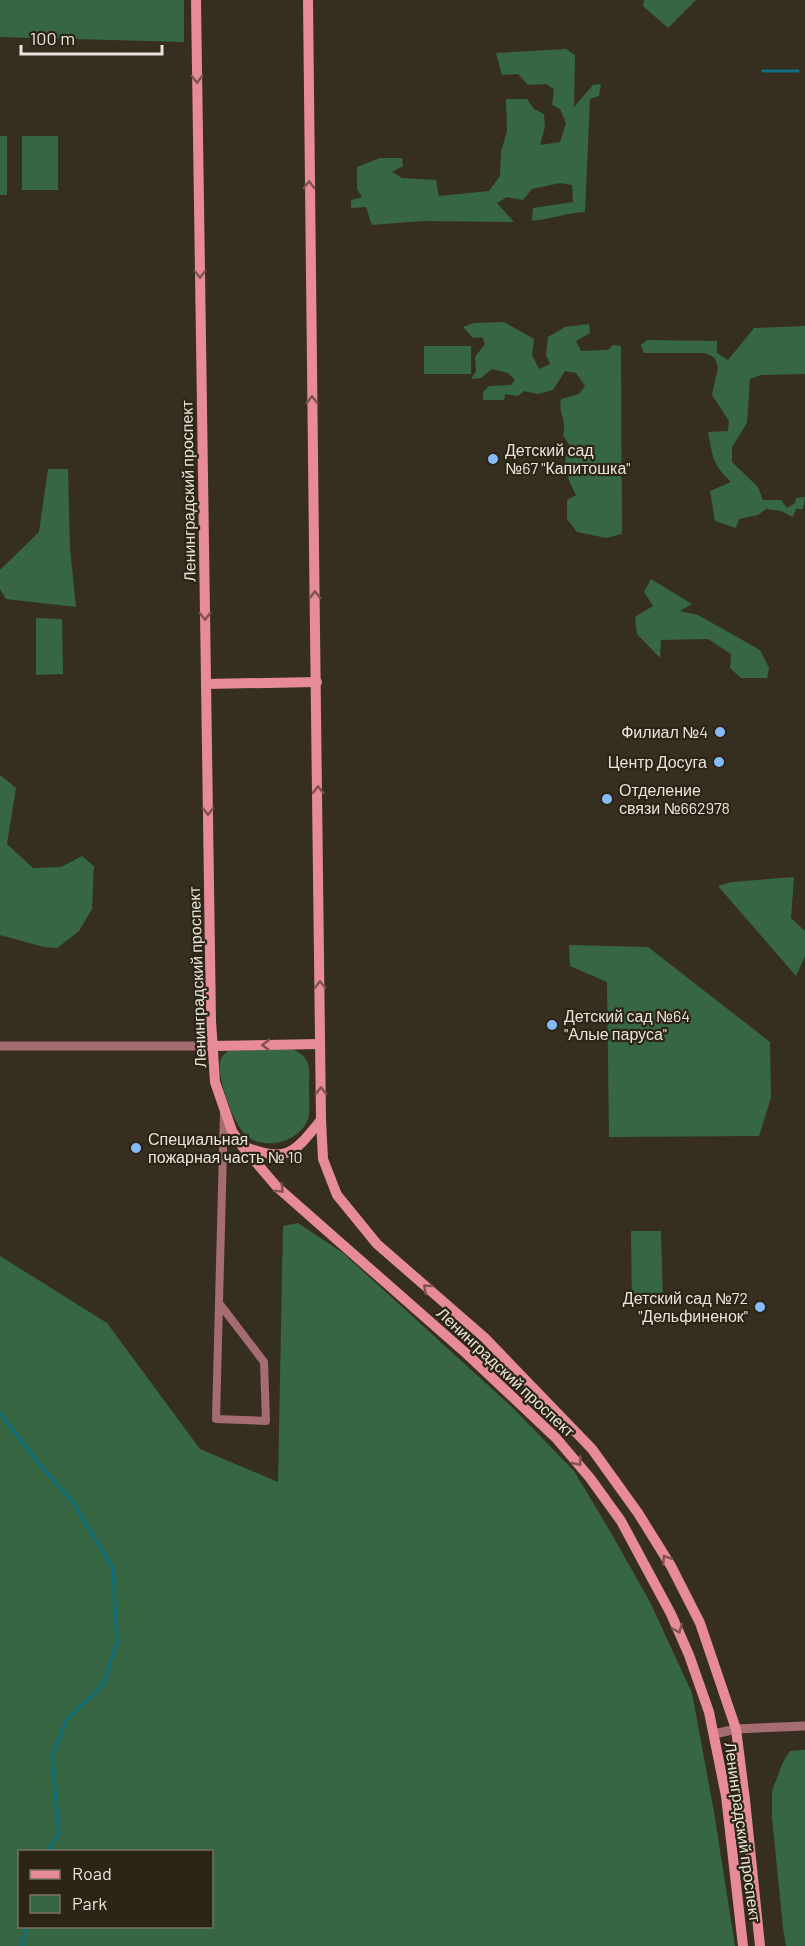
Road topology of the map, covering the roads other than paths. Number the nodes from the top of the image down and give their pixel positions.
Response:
1 (196, 0) edge
2 (308, 0) edge
3 (317, 682) junction
4 (206, 684) junction
5 (320, 1044) junction
6 (0, 1046) edge
7 (212, 1046) junction
8 (224, 1112) junction
9 (321, 1120) junction
10 (242, 1146) junction
11 (219, 1303) junction
12 (805, 1726) edge
13 (736, 1729) junction
14 (714, 1734) junction
15 (743, 1946) edge
16 (760, 1946) edge

1 -> 4 main road, Ленинградский проспект
3 -> 2 main road, Ленинградский проспект
3 - 4 main road
5 -> 3 main road, Ленинградский проспект
4 -> 7 main road, Ленинградский проспект
5 -> 7 main road
9 -> 5 main road, Ленинградский проспект
6 - 7 street
7 - 8 main road, Ленинградский проспект
8 - 10 main road, Ленинградский проспект
8 - 11 street
9 - 10 main road
13 -> 9 main road, Ленинградский проспект
10 -> 14 main road, Ленинградский проспект
11 - 11 street
12 - 13 street
13 - 14 street
13 - 16 main road, Ленинградский проспект
14 - 15 main road, Ленинградский проспект

